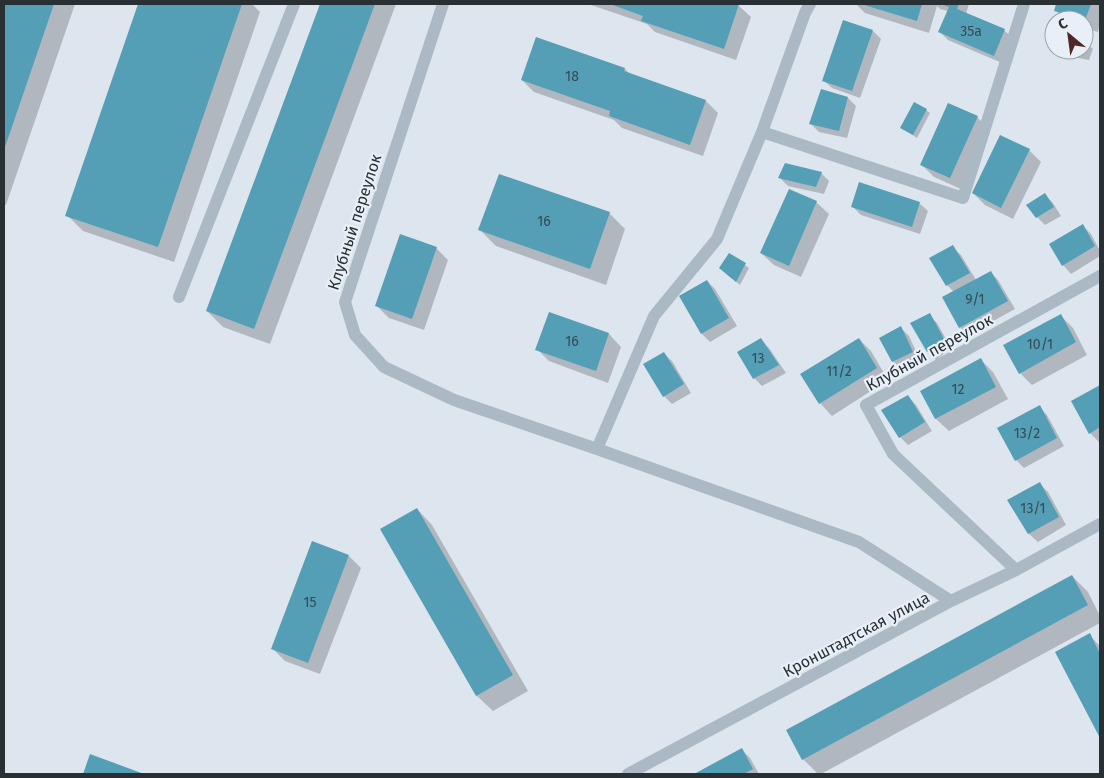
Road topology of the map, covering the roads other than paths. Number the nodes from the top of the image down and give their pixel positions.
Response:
1 (294, 4) edge
2 (443, 4) edge
3 (810, 4) edge
4 (1024, 4) edge
5 (762, 132) junction
6 (1100, 276) edge
7 (179, 296) dead end
8 (597, 449) junction
9 (1100, 524) edge
10 (1016, 570) junction
11 (952, 602) junction
12 (628, 774) edge

1 - 7 street
2 - 8 street, Клубный переулок
3 - 5 street
4 - 5 street
5 - 8 street
6 - 10 street, Клубный переулок
8 - 11 street, Клубный переулок
9 - 10 street, Кронштадтская улица
10 - 11 street, Кронштадтская улица
11 - 12 street, Кронштадтская улица

